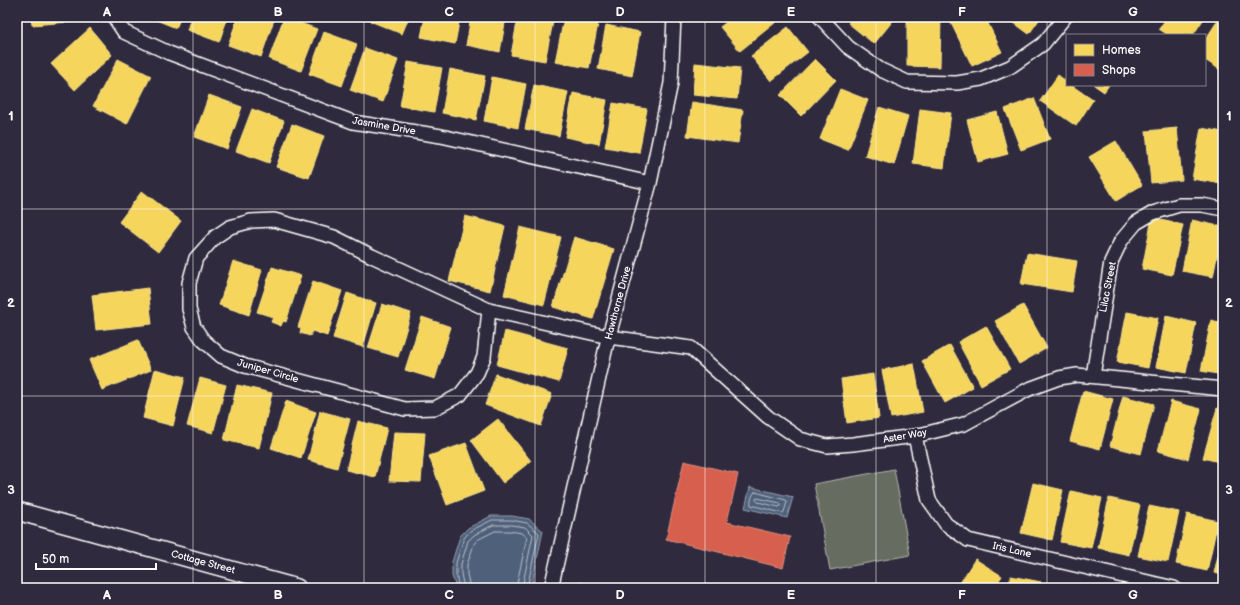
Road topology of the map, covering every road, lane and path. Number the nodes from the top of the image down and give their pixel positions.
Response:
1 (114, 17) edge
2 (674, 17) edge
3 (820, 17) edge
4 (1065, 17) edge
5 (650, 183) junction
6 (1223, 210) edge
7 (489, 310) junction
8 (608, 337) junction
9 (1093, 376) junction
10 (1223, 389) edge
11 (915, 436) junction
12 (17, 511) edge
13 (297, 588) edge
14 (551, 588) edge
15 (1174, 588) edge

1 - 5 street, Jasmine Drive
2 - 5 street, Hawthorne Drive
3 - 4 street
5 - 8 street, Hawthorne Drive
6 - 9 street, Lilac Street
7 - 7 street, Juniper Circle
7 - 8 street, Juniper Circle
8 - 11 street, Aster Way
8 - 14 street, Hawthorne Drive
9 - 10 street, Aster Way
9 - 11 street, Aster Way
11 - 15 street, Iris Lane
12 - 13 street, Cottage Street

